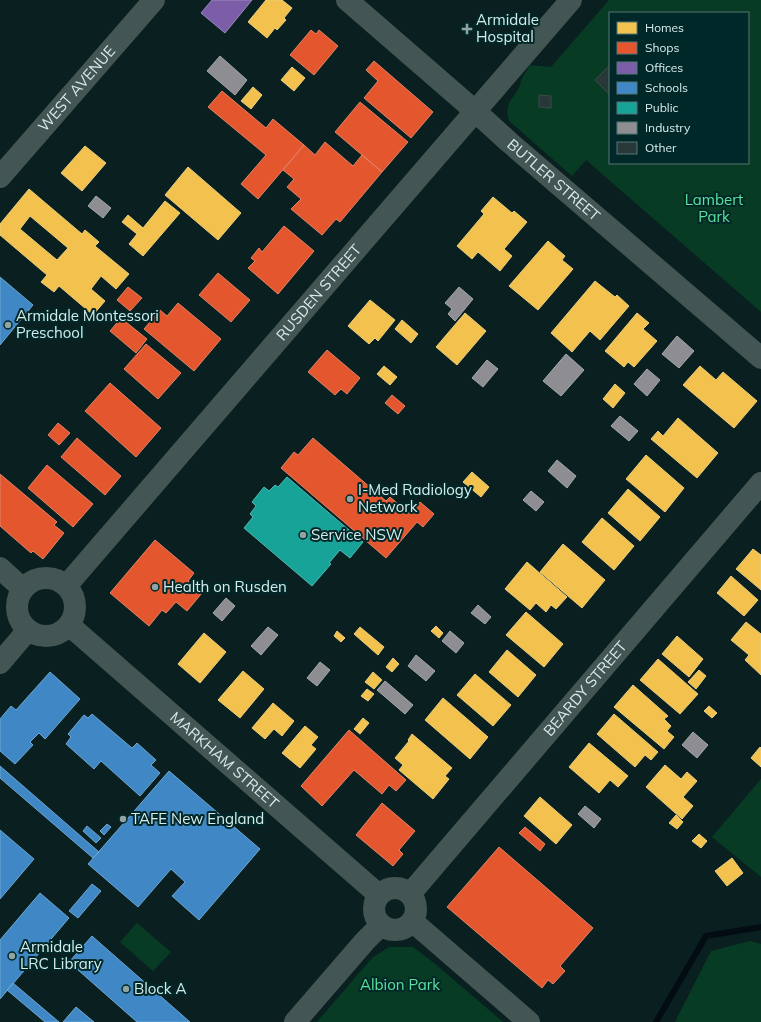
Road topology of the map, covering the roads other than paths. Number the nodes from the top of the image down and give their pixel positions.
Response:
1 (154, 0) edge
2 (347, 0) edge
3 (571, 0) edge
4 (475, 110) junction
5 (0, 177) edge
6 (761, 358) edge
7 (761, 483) edge
8 (0, 568) edge
9 (67, 585) junction
10 (23, 589) junction
11 (69, 625) junction
12 (28, 630) junction
13 (0, 663) edge
14 (410, 894) junction
15 (379, 895) junction
16 (412, 921) junction
17 (381, 925) junction
18 (295, 1022) edge
19 (529, 1022) edge

1 - 5 street, WEST AVENUE
2 - 4 street, BUTLER STREET
3 - 4 street, RUSDEN STREET
4 - 6 street, BUTLER STREET
4 - 9 street, RUSDEN STREET
7 - 14 street, BEARDY STREET
8 - 10 street
9 - 10 street
9 - 11 street
10 - 12 street
11 - 12 street
11 - 15 street, MARKHAM STREET
12 - 13 street
14 - 15 street
14 - 16 street
15 - 17 street
16 - 17 street
16 - 19 street
17 - 18 street

